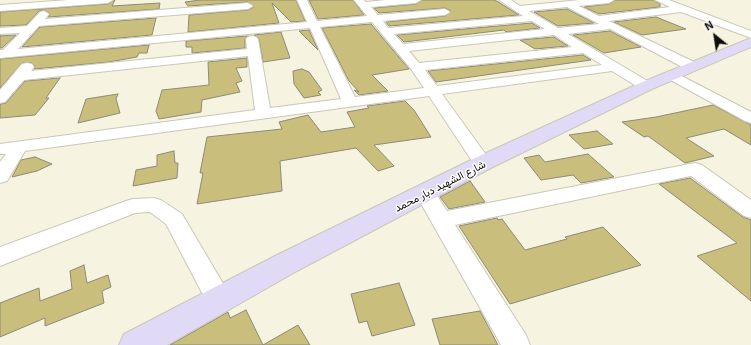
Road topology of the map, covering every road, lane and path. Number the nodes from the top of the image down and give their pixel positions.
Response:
1 (72, 0) edge
2 (108, 0) edge
3 (302, 0) edge
4 (416, 0) edge
5 (432, 0) edge
6 (504, 0) edge
7 (609, 0) edge
8 (660, 0) edge
9 (56, 2) edge
10 (361, 2) edge
11 (573, 2) edge
12 (247, 3) edge
13 (0, 7) edge
14 (518, 9) junction
15 (683, 9) junction
16 (445, 12) junction
17 (374, 18) junction
18 (534, 18) junction
19 (596, 19) junction
20 (313, 24) junction
21 (460, 25) junction
22 (32, 26) junction
23 (610, 26) junction
24 (250, 30) junction
25 (0, 31) edge
26 (387, 31) junction
27 (556, 32) junction
28 (751, 35) edge
29 (478, 40) junction
30 (751, 42) edge
31 (400, 48) junction
32 (584, 49) junction
33 (41, 50) junction
34 (253, 52) junction
35 (3, 54) edge
36 (500, 59) junction
37 (416, 67) junction
38 (614, 68) junction
39 (681, 71) junction
40 (20, 76) junction
41 (524, 80) junction
42 (646, 86) junction
43 (434, 92) junction
44 (0, 99) edge
45 (350, 103) junction
46 (263, 115) junction
47 (751, 118) edge
48 (19, 147) junction
49 (0, 149) edge
50 (483, 163) junction
51 (0, 177) edge
52 (425, 193) junction
53 (751, 210) edge
54 (440, 220) junction
55 (0, 257) edge
56 (219, 300) junction
57 (136, 345) edge
58 (516, 345) edge

1 - 9 street
2 - 9 street
3 - 20 street
4 - 10 street
5 - 16 street
6 - 14 street
7 - 11 street
8 - 15 street
9 - 13 street
9 - 22 street
10 - 17 street
11 - 14 street
11 - 19 street
12 - 22 street
12 - 24 street
14 - 18 street
15 - 19 street
15 - 28 street
16 - 17 street
16 - 21 street
17 - 20 street
17 - 26 street
18 - 21 street
18 - 27 street
19 - 23 street
20 - 24 street
20 - 45 street
21 - 26 street
21 - 29 street
22 - 25 street
22 - 35 street
23 - 27 street
23 - 39 street
24 - 33 street
24 - 34 street
26 - 31 street
27 - 29 street
27 - 32 street
29 - 31 street
29 - 36 street
30 - 39 street, شارع الشهيد دبار محمد
31 - 37 street
32 - 36 street
32 - 38 street
33 - 35 street
33 - 40 street
34 - 40 street
34 - 46 street
36 - 37 street
36 - 41 street
37 - 43 street
38 - 41 street
38 - 42 street
39 - 42 street, شارع الشهيد دبار محمد
39 - 47 street
40 - 44 street
41 - 43 street
42 - 50 street, شارع الشهيد دبار محمد
43 - 45 street
43 - 50 street
45 - 46 street
46 - 48 street
48 - 49 street
48 - 51 street
50 - 52 street, شارع الشهيد دبار محمد
52 - 54 street
52 - 56 street, شارع الشهيد دبار محمد
53 - 54 street
54 - 58 street
55 - 56 street
56 - 57 street, شارع الشهيد دبار محمد

